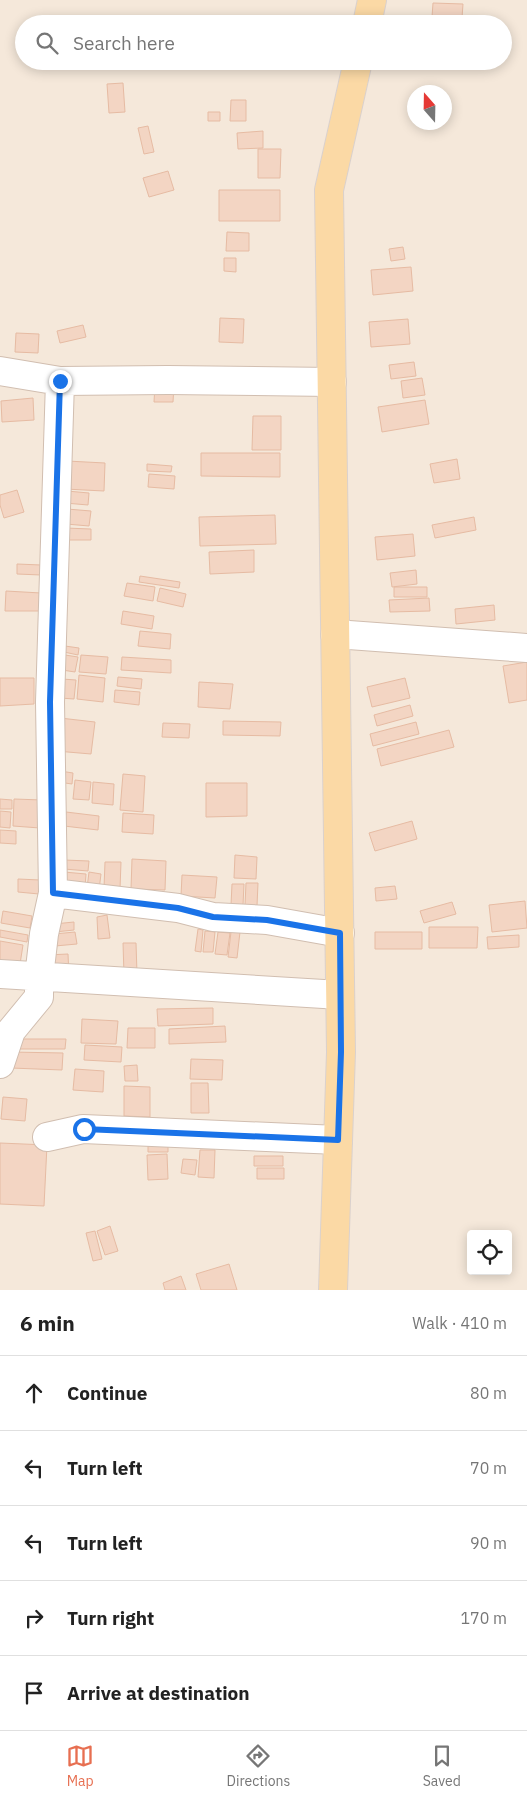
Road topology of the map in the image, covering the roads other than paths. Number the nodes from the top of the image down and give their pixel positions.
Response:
1 (372, 0) edge
2 (369, 15) edge
3 (356, 70) edge
4 (0, 372) edge
5 (60, 381) junction
6 (332, 382) junction
7 (335, 634) junction
8 (527, 648) edge
9 (53, 893) junction
10 (340, 933) junction
11 (0, 974) edge
12 (39, 977) junction
13 (340, 995) junction
14 (0, 1064) edge
15 (47, 1137) dead end
16 (338, 1140) junction
17 (333, 1290) edge

1 - 2 main road
3 - 6 main road
4 - 5 street
5 - 6 street
5 - 9 street
6 - 7 main road
7 - 8 street
7 - 10 main road
9 - 10 street
9 - 12 street
10 - 13 main road
11 - 12 street
12 - 13 street
12 - 14 street
13 - 16 main road
15 - 16 street
16 - 17 main road

